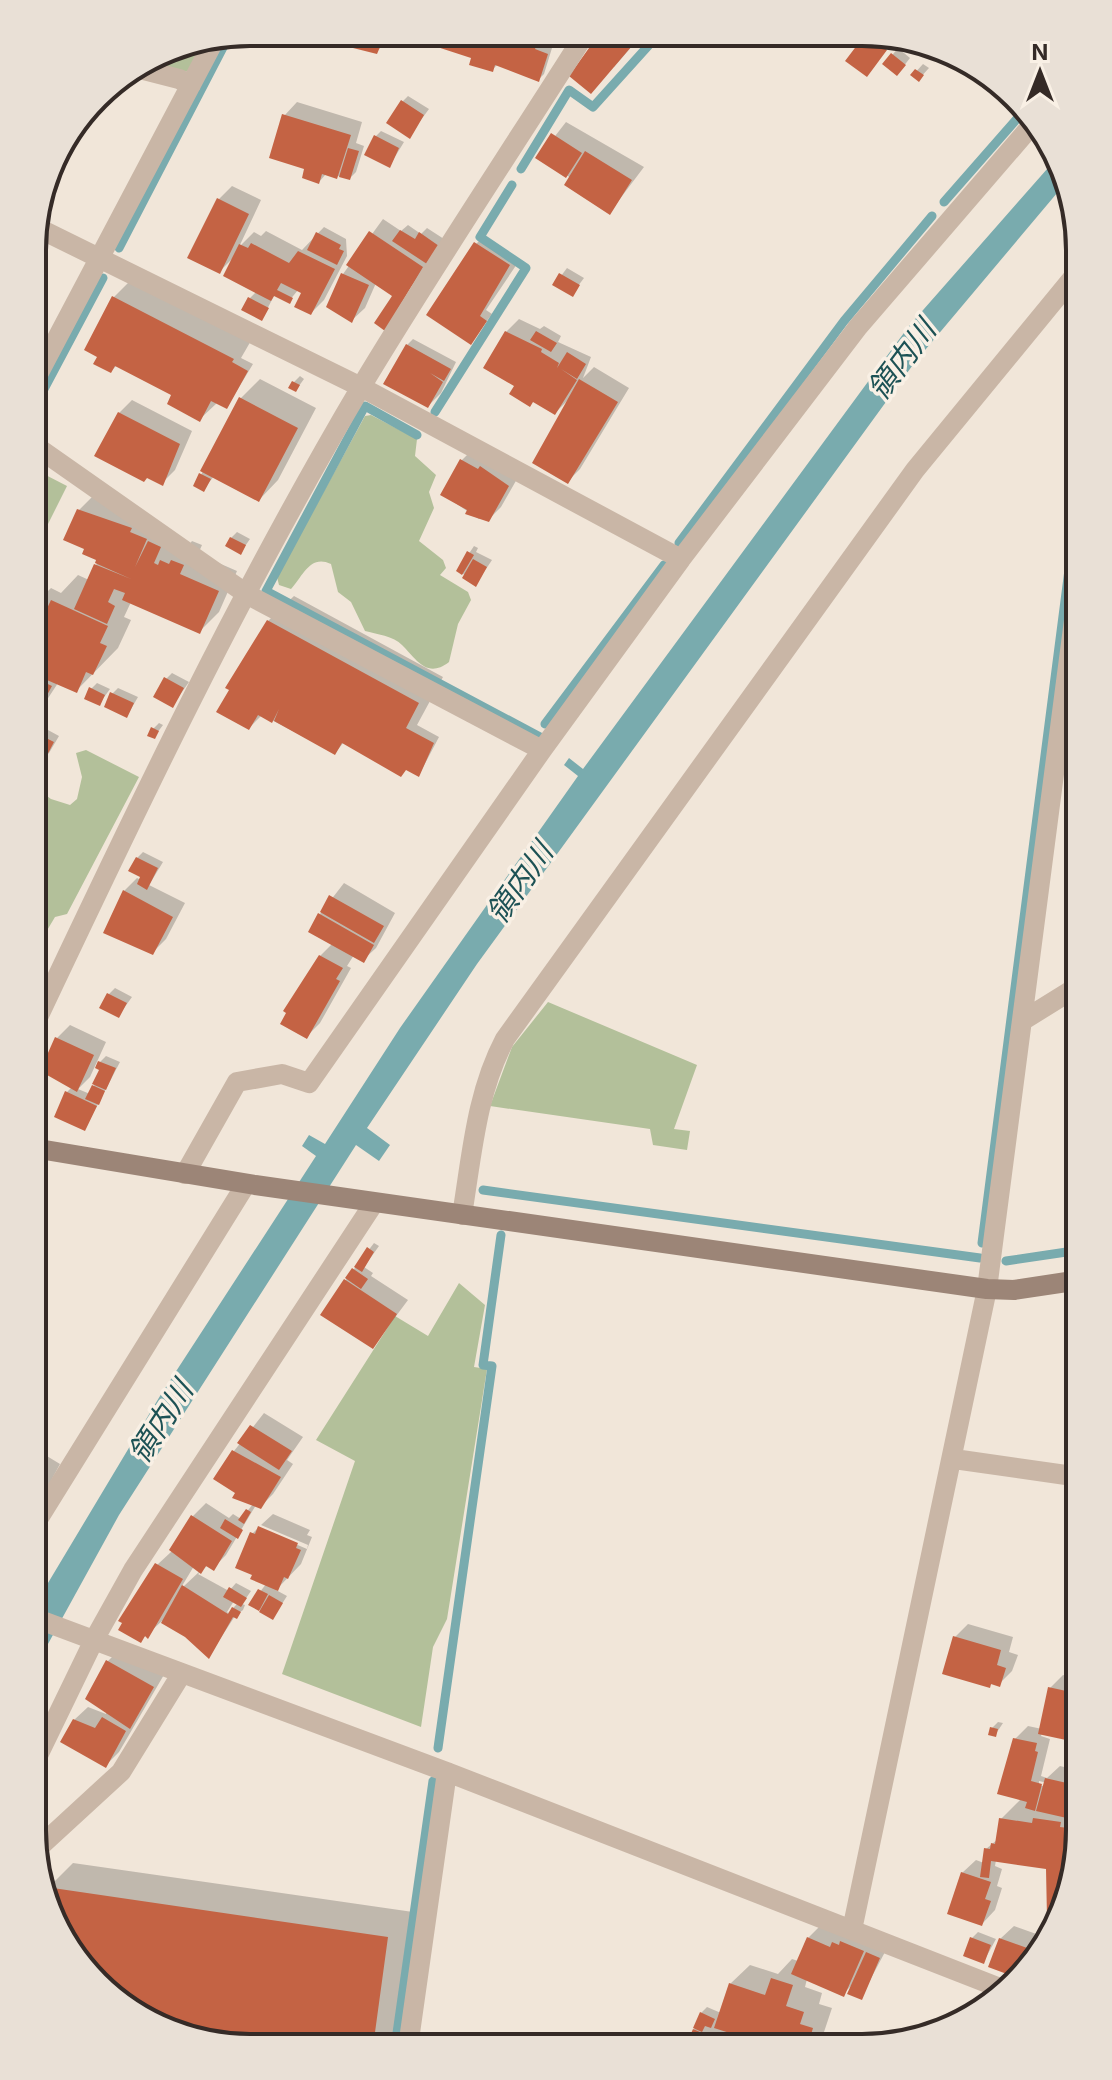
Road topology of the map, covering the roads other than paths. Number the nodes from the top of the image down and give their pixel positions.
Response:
1 (577, 46) edge
2 (209, 50) edge
3 (150, 72) edge
4 (191, 85) junction
5 (1027, 131) edge
6 (47, 233) edge
7 (99, 258) junction
8 (1066, 286) edge
9 (46, 359) edge
10 (361, 387) junction
11 (46, 453) edge
12 (681, 559) junction
13 (248, 595) junction
14 (1066, 682) edge
15 (542, 750) junction
16 (1066, 994) edge
17 (46, 1000) edge
18 (1022, 1021) junction
19 (46, 1150) edge
20 (185, 1174) junction
21 (251, 1184) junction
22 (369, 1202) junction
23 (462, 1215) junction
24 (1066, 1282) edge
25 (987, 1289) junction
26 (954, 1459) junction
27 (1066, 1475) edge
28 (46, 1507) edge
29 (46, 1622) edge
30 (85, 1636) junction
31 (182, 1673) junction
32 (46, 1733) edge
33 (447, 1772) junction
34 (46, 1841) edge
35 (852, 1930) junction
36 (994, 1986) edge
37 (410, 2034) edge

1 - 10 street
2 - 4 street
3 - 4 street
4 - 7 street
5 - 12 street
6 - 7 street
7 - 9 street
7 - 10 street
8 - 23 street
10 - 12 street
10 - 13 street
11 - 13 street
12 - 15 street
13 - 15 street
13 - 17 street
14 - 18 street
15 - 20 street
16 - 18 street
18 - 25 street
19 - 20 street
20 - 21 street
21 - 22 street
21 - 28 street
22 - 23 street
22 - 30 street
23 - 25 street
24 - 25 street
25 - 26 street
26 - 27 street
26 - 35 street
29 - 30 street
30 - 31 street
30 - 32 street
31 - 33 street
31 - 34 street
33 - 35 street
33 - 37 street
35 - 36 street

